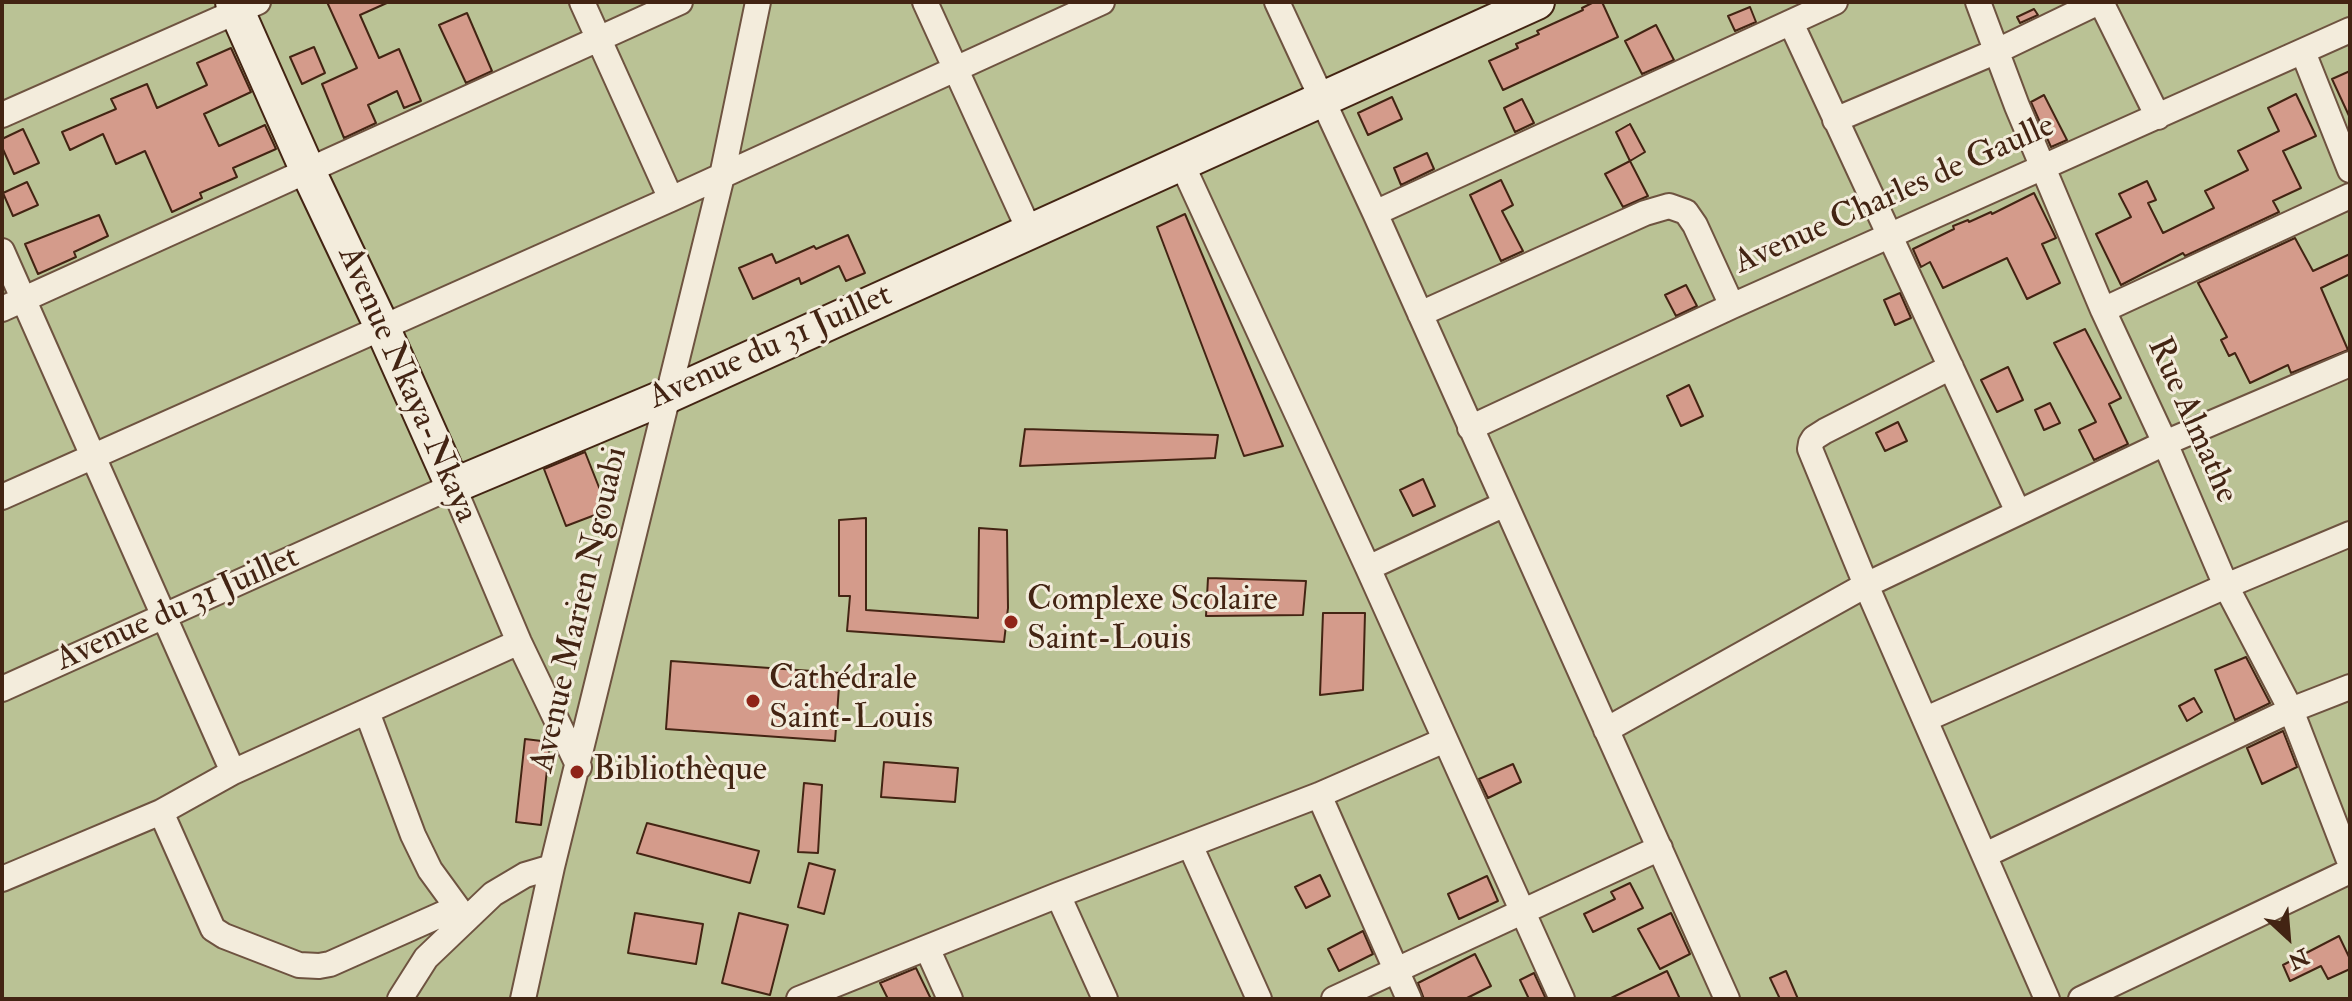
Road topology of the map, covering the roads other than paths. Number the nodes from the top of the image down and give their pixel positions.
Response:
1 (582, 2) edge
2 (680, 2) edge
3 (758, 2) edge
4 (925, 2) edge
5 (1102, 2) edge
6 (1277, 2) edge
7 (1537, 2) edge
8 (1835, 2) edge
9 (1978, 2) edge
10 (2100, 2) edge
11 (243, 5) edge
12 (1791, 23) junction
13 (2350, 30) edge
14 (599, 38) junction
15 (1997, 51) junction
16 (2303, 52) junction
17 (954, 70) junction
18 (1321, 99) junction
19 (2, 115) edge
20 (2158, 117) junction
21 (1835, 120) junction
22 (1181, 162) junction
23 (2042, 167) junction
24 (307, 169) junction
25 (2350, 170) edge
26 (722, 176) junction
27 (2350, 196) edge
28 (671, 199) junction
29 (1375, 213) junction
30 (1030, 232) junction
31 (1890, 238) junction
32 (2, 251) edge
33 (13, 304) edge
34 (1732, 306) junction
35 (2103, 310) junction
36 (1420, 314) junction
37 (382, 327) junction
38 (1951, 367) junction
39 (2348, 368) edge
40 (667, 396) junction
41 (1470, 428) junction
42 (2165, 443) junction
43 (92, 456) junction
44 (453, 486) junction
45 (2, 497) edge
46 (1505, 504) junction
47 (2018, 512) junction
48 (2350, 534) edge
49 (1368, 568) junction
50 (1866, 585) junction
51 (2226, 586) junction
52 (165, 615) junction
53 (519, 642) junction
54 (2350, 687) edge
55 (2, 689) edge
56 (2291, 710) junction
57 (367, 712) junction
58 (1926, 719) junction
59 (1606, 730) junction
60 (1445, 740) junction
61 (579, 767) junction
62 (233, 772) junction
63 (1319, 795) junction
64 (161, 812) junction
65 (1190, 845) junction
66 (1660, 848) junction
67 (1985, 855) junction
68 (2350, 863) edge
69 (552, 867) junction
70 (2350, 871) edge
71 (2, 879) edge
72 (1058, 895) junction
73 (1523, 913) junction
74 (461, 914) junction
75 (927, 948) junction
76 (1396, 970) junction
77 (400, 999) edge
78 (523, 999) edge
79 (799, 999) edge
80 (950, 999) edge
81 (1105, 999) edge
82 (1259, 999) edge
83 (1334, 999) edge
84 (1409, 999) edge
85 (1562, 999) edge
86 (1727, 999) edge
87 (2047, 999) edge
88 (2081, 999) edge

1 - 14 street
2 - 14 street
3 - 26 street, Avenue Marien Ngouabi
4 - 17 street
5 - 17 street
6 - 18 street
7 - 18 street, Avenue du 31 Juillet
8 - 12 street
9 - 15 street, Rue Almathe
10 - 15 street
10 - 20 street
11 - 19 street
11 - 24 street, Avenue Nkaya-Nkaya
12 - 21 street
12 - 29 street
13 - 16 street, Avenue Charles de Gaulle
14 - 24 street
14 - 28 street
15 - 21 street
15 - 23 street, Rue Almathe
16 - 20 street, Avenue Charles de Gaulle
16 - 25 street
17 - 26 street
17 - 30 street
18 - 22 street, Avenue du 31 Juillet
18 - 29 street
20 - 23 street, Avenue Charles de Gaulle
21 - 31 street
22 - 30 street, Avenue du 31 Juillet
22 - 49 street
23 - 31 street, Avenue Charles de Gaulle
23 - 35 street, Rue Almathe
24 - 33 street
24 - 37 street, Avenue Nkaya-Nkaya
26 - 28 street
26 - 40 street, Avenue Marien Ngouabi
27 - 35 street
28 - 37 street
29 - 36 street
30 - 40 street, Avenue du 31 Juillet
31 - 34 street, Avenue Charles de Gaulle
31 - 38 street
32 - 33 street
33 - 43 street
34 - 36 street
34 - 41 street, Avenue Charles de Gaulle
35 - 42 street, Rue Almathe
36 - 41 street
37 - 43 street
37 - 44 street, Avenue Nkaya-Nkaya
38 - 47 street
38 - 50 street
39 - 42 street
40 - 44 street, Avenue du 31 Juillet
40 - 61 street, Avenue Marien Ngouabi
41 - 46 street
42 - 47 street
42 - 51 street, Rue Almathe
43 - 45 street
43 - 52 street
44 - 52 street, Avenue du 31 Juillet
44 - 53 street, Avenue Nkaya-Nkaya
46 - 49 street
46 - 59 street
47 - 50 street
48 - 51 street
49 - 60 street
50 - 58 street
50 - 59 street
51 - 56 street, Rue Almathe
51 - 58 street
52 - 55 street, Avenue du 31 Juillet
52 - 62 street
53 - 57 street
53 - 61 street, Avenue Nkaya-Nkaya
54 - 56 street
56 - 67 street
56 - 68 street, Rue Almathe
57 - 62 street
57 - 74 street
58 - 67 street
59 - 66 street
60 - 63 street
60 - 73 street
61 - 69 street, Avenue Marien Ngouabi
62 - 64 street
63 - 65 street
63 - 76 street
64 - 71 street
64 - 74 street
65 - 72 street
65 - 82 street
66 - 73 street
66 - 86 street
67 - 87 street
69 - 74 street
69 - 78 street, Avenue Marien Ngouabi
70 - 88 street
72 - 75 street
72 - 81 street
73 - 76 street
73 - 85 street
74 - 77 street
75 - 79 street
75 - 80 street
76 - 83 street
76 - 84 street

